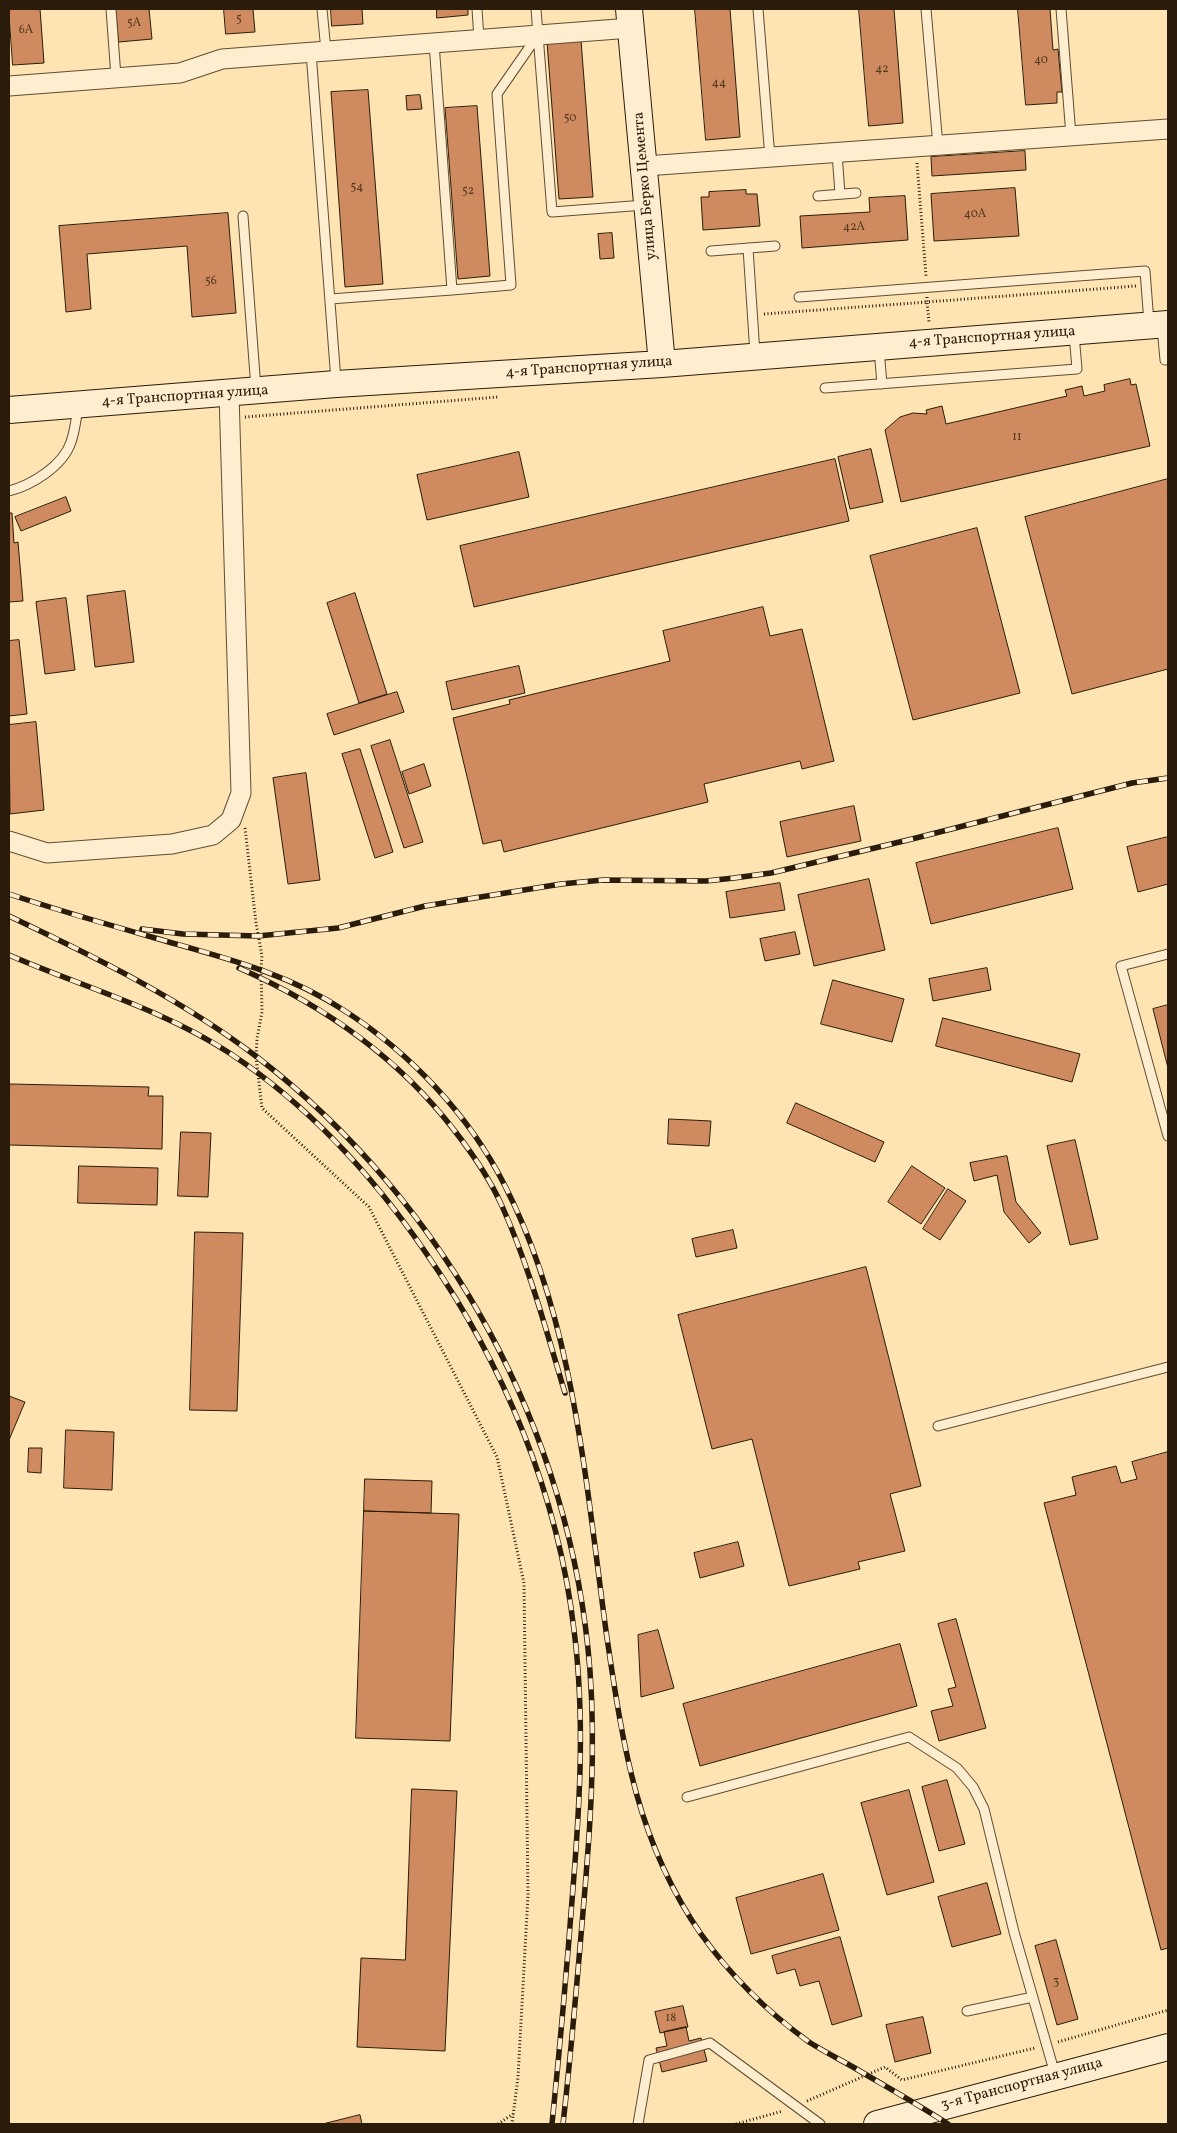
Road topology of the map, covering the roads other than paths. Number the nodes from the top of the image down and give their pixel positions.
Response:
1 (111, 9) edge
2 (322, 9) edge
3 (477, 9) edge
4 (536, 9) edge
5 (758, 9) edge
6 (926, 9) edge
7 (1061, 9) edge
8 (630, 18) edge
9 (538, 35) junction
10 (479, 39) junction
11 (434, 43) junction
12 (318, 51) junction
13 (116, 78) junction
14 (9, 86) edge
15 (1168, 129) edge
16 (1071, 136) junction
17 (938, 146) junction
18 (837, 153) junction
19 (770, 158) junction
20 (645, 166) junction
21 (856, 193) dead end
22 (840, 194) junction
23 (818, 196) dead end
24 (648, 205) junction
25 (243, 216) dead end
26 (776, 246) dead end
27 (748, 248) junction
28 (711, 251) dead end
29 (452, 290) junction
30 (799, 297) dead end
31 (330, 299) junction
32 (1160, 325) edge
33 (1074, 331) junction
34 (879, 347) junction
35 (755, 356) junction
36 (1168, 360) edge
37 (662, 364) junction
38 (336, 384) junction
39 (882, 384) junction
40 (825, 388) dead end
41 (256, 391) junction
42 (229, 394) junction
43 (78, 405) junction
44 (9, 410) edge
45 (9, 491) edge
46 (9, 842) edge
47 (1168, 954) edge
48 (1168, 1136) edge
49 (1168, 1367) edge
50 (938, 1426) dead end
51 (687, 1797) dead end
52 (1033, 1997) junction
53 (967, 2011) dead end
54 (1168, 2047) edge
55 (1056, 2076) junction
56 (638, 2124) edge
57 (820, 2124) edge
58 (877, 2124) edge

1 - 13 lane
2 - 12 lane
3 - 10 lane
4 - 9 lane
5 - 19 lane
6 - 17 lane
7 - 16 lane
8 - 9 street
8 - 20 main road, улица Берко Цемента
9 - 10 street
9 - 24 lane
9 - 29 lane
10 - 11 street
11 - 12 street
11 - 29 lane
12 - 13 street
12 - 31 lane
13 - 14 street
15 - 16 street
16 - 17 street
17 - 18 street
18 - 19 street
18 - 22 lane
19 - 20 street
20 - 24 main road, улица Берко Цемента
21 - 22 lane
22 - 23 lane
24 - 37 main road, улица Берко Цемента
25 - 41 lane
26 - 27 lane
27 - 28 lane
27 - 35 lane
29 - 31 lane
30 - 32 lane
31 - 38 lane
32 - 33 main road, 4-я Транспортная улица
32 - 36 lane
33 - 34 main road, 4-я Транспортная улица
33 - 39 lane
34 - 35 main road, 4-я Транспортная улица
34 - 39 lane
35 - 37 main road, 4-я Транспортная улица
37 - 38 main road, 4-я Транспортная улица
38 - 41 main road, 4-я Транспортная улица
39 - 40 lane
41 - 42 main road, 4-я Транспортная улица
42 - 43 main road, 4-я Транспортная улица
42 - 46 street
43 - 44 main road, 4-я Транспортная улица
43 - 45 lane
47 - 48 lane
49 - 50 lane
51 - 52 lane
52 - 53 lane
52 - 55 lane
54 - 55 main road, 3-я Транспортная улица
55 - 58 main road, 3-я Транспортная улица
56 - 57 lane

